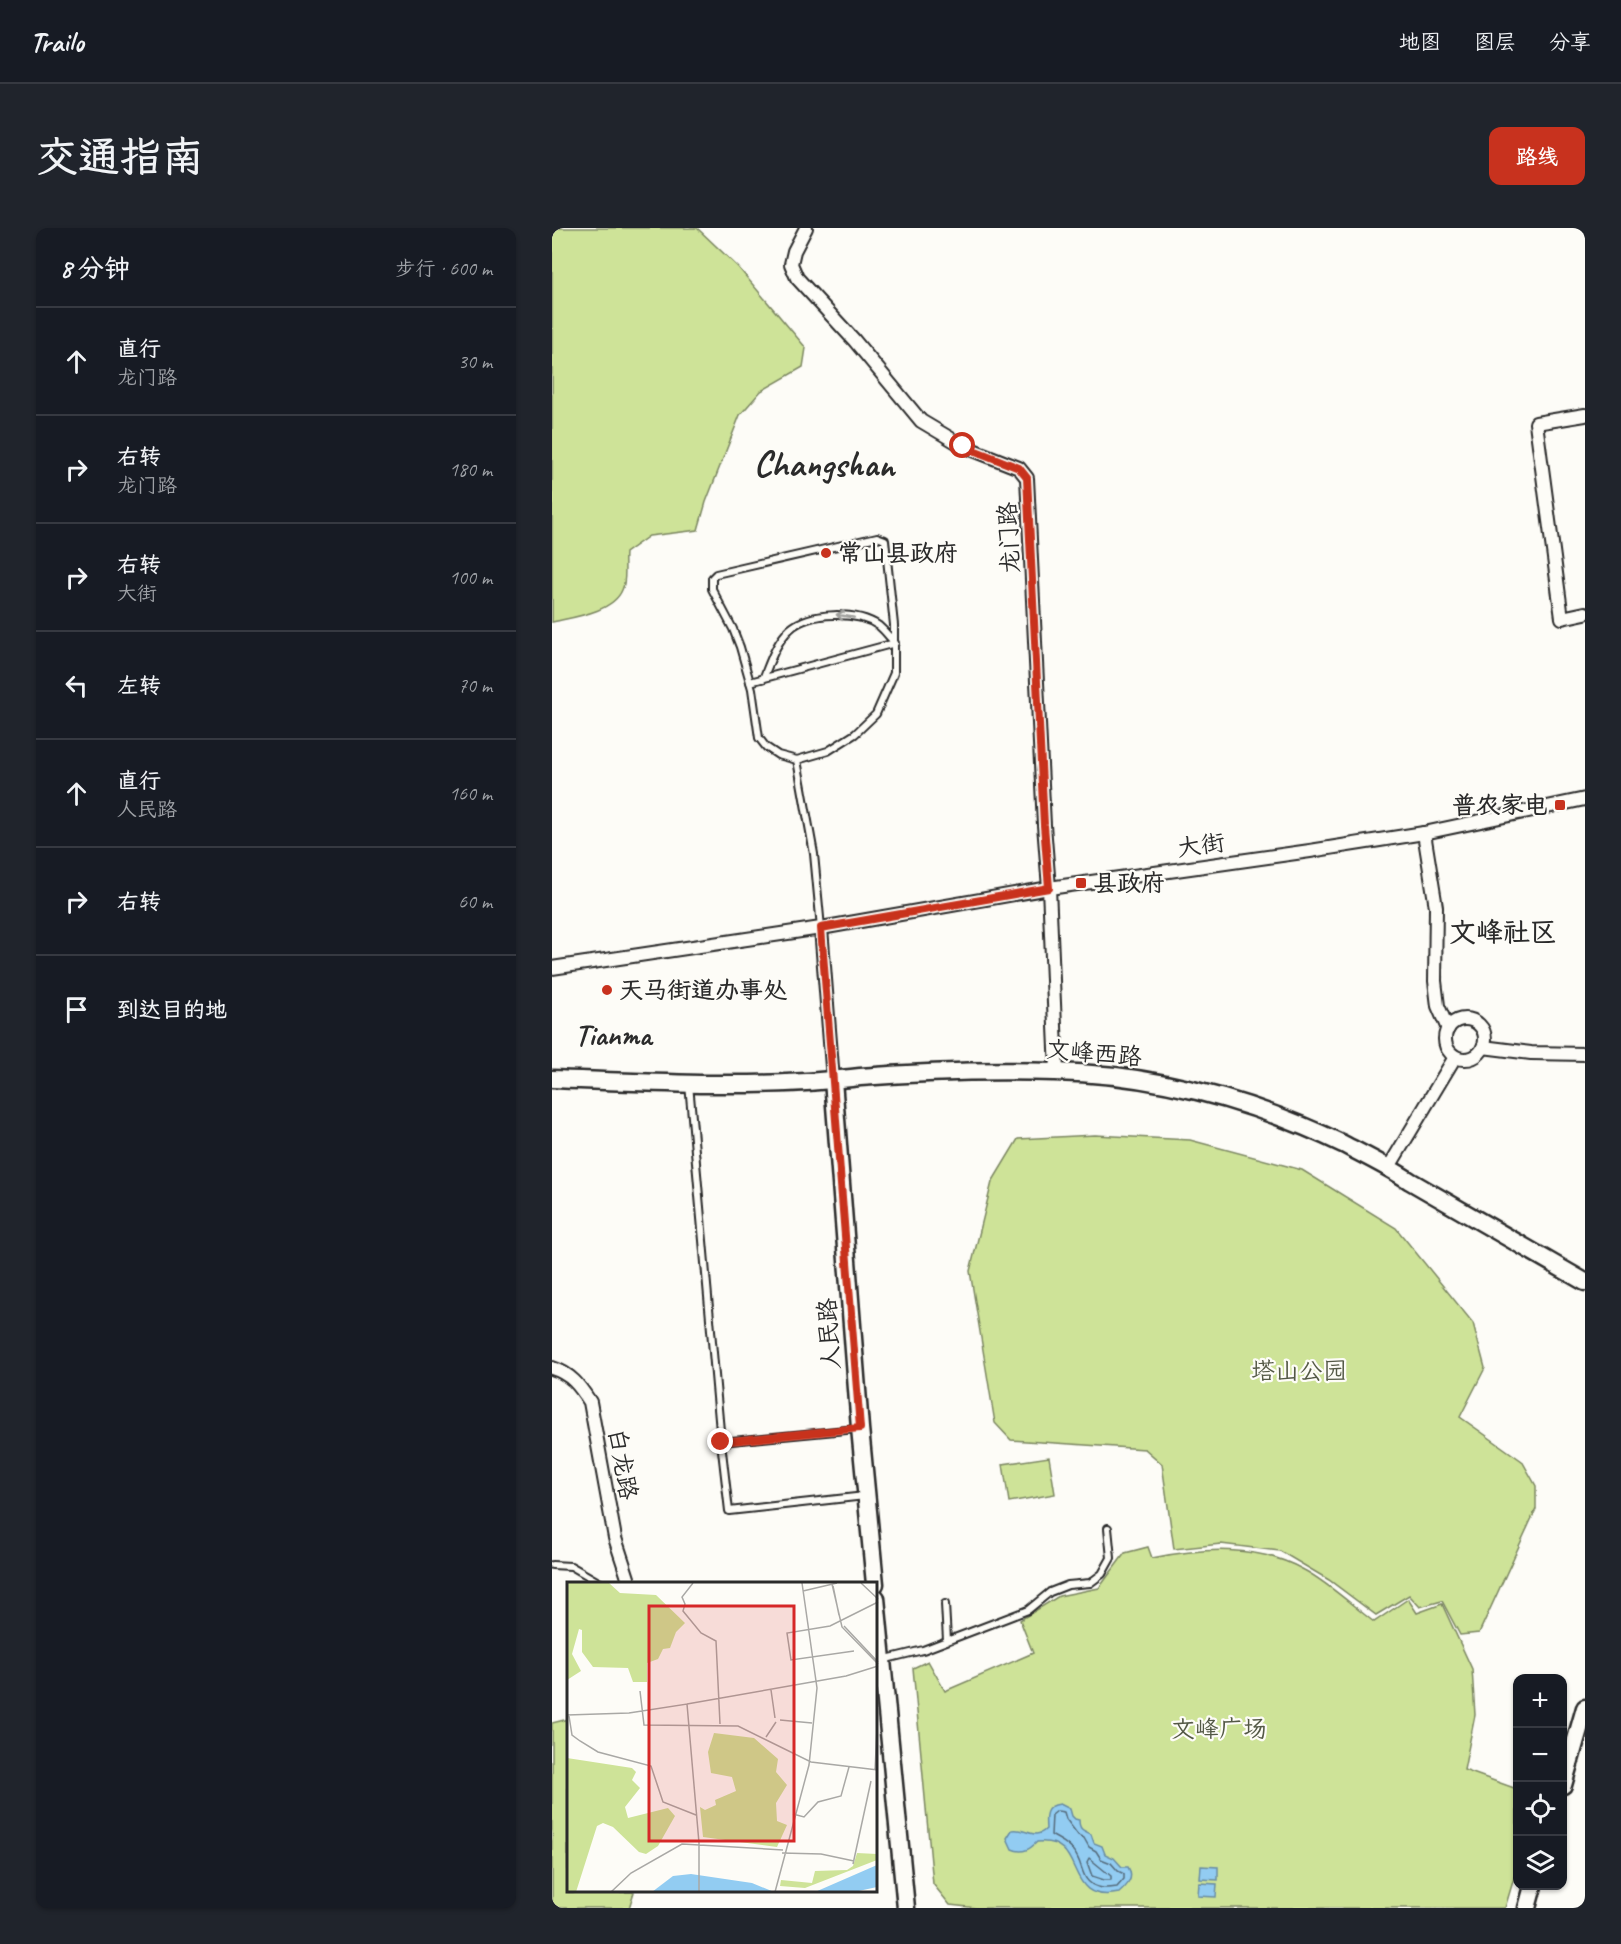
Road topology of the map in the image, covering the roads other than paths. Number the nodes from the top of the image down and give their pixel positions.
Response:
1 (806, 228) edge
2 (1585, 415) edge
3 (1585, 614) edge
4 (895, 644) junction
5 (763, 679) junction
6 (750, 682) junction
7 (797, 760) junction
8 (1585, 799) edge
9 (1424, 833) junction
10 (1049, 888) junction
11 (821, 928) junction
12 (552, 968) edge
13 (1448, 1029) junction
14 (1483, 1047) junction
15 (1585, 1054) edge
16 (1455, 1057) junction
17 (1057, 1072) junction
18 (552, 1079) edge
19 (833, 1080) junction
20 (688, 1083) junction
21 (1389, 1167) junction
22 (1585, 1282) edge
23 (552, 1368) edge
24 (860, 1428) junction
25 (721, 1442) junction
26 (866, 1496) junction
27 (1108, 1528) dead end
28 (552, 1565) edge
29 (599, 1582) edge
30 (629, 1582) edge
31 (875, 1582) edge
32 (945, 1604) dead end
33 (878, 1619) edge
34 (947, 1640) junction
35 (882, 1660) junction
36 (1584, 1714) edge
37 (882, 1722) edge
38 (1564, 1782) edge
39 (1532, 1890) edge
40 (906, 1908) edge
41 (1527, 1908) edge

1 - 10 street, 龙门路
2 - 3 street
4 - 5 lane
4 -> 5 lane
4 - 6 lane
4 - 7 lane
5 - 6 lane
6 - 7 lane
7 - 11 lane
8 - 9 street, 大街
9 - 10 street, 大街
9 - 13 street
10 - 11 street, 大街
10 - 17 street, 龙门路
11 - 12 street, 大街
11 - 19 street
13 - 14 street
13 - 16 street
14 - 15 street
14 - 16 street
16 - 21 street
17 - 19 street, 文峰西路
17 - 21 street, 文峰西路
18 - 20 street, 文峰西路
19 - 20 street, 文峰西路
19 - 24 street, 人民路
20 - 25 lane
21 - 22 street, 文峰西路
23 - 30 street, 白龙路
24 - 25 lane
24 - 26 street, 人民路
25 - 26 lane
26 - 31 street, 人民路
27 - 34 lane
28 - 29 lane
32 - 34 lane
33 - 35 street
34 - 35 lane
35 - 37 street
36 - 38 street
37 - 40 street
39 - 41 street

